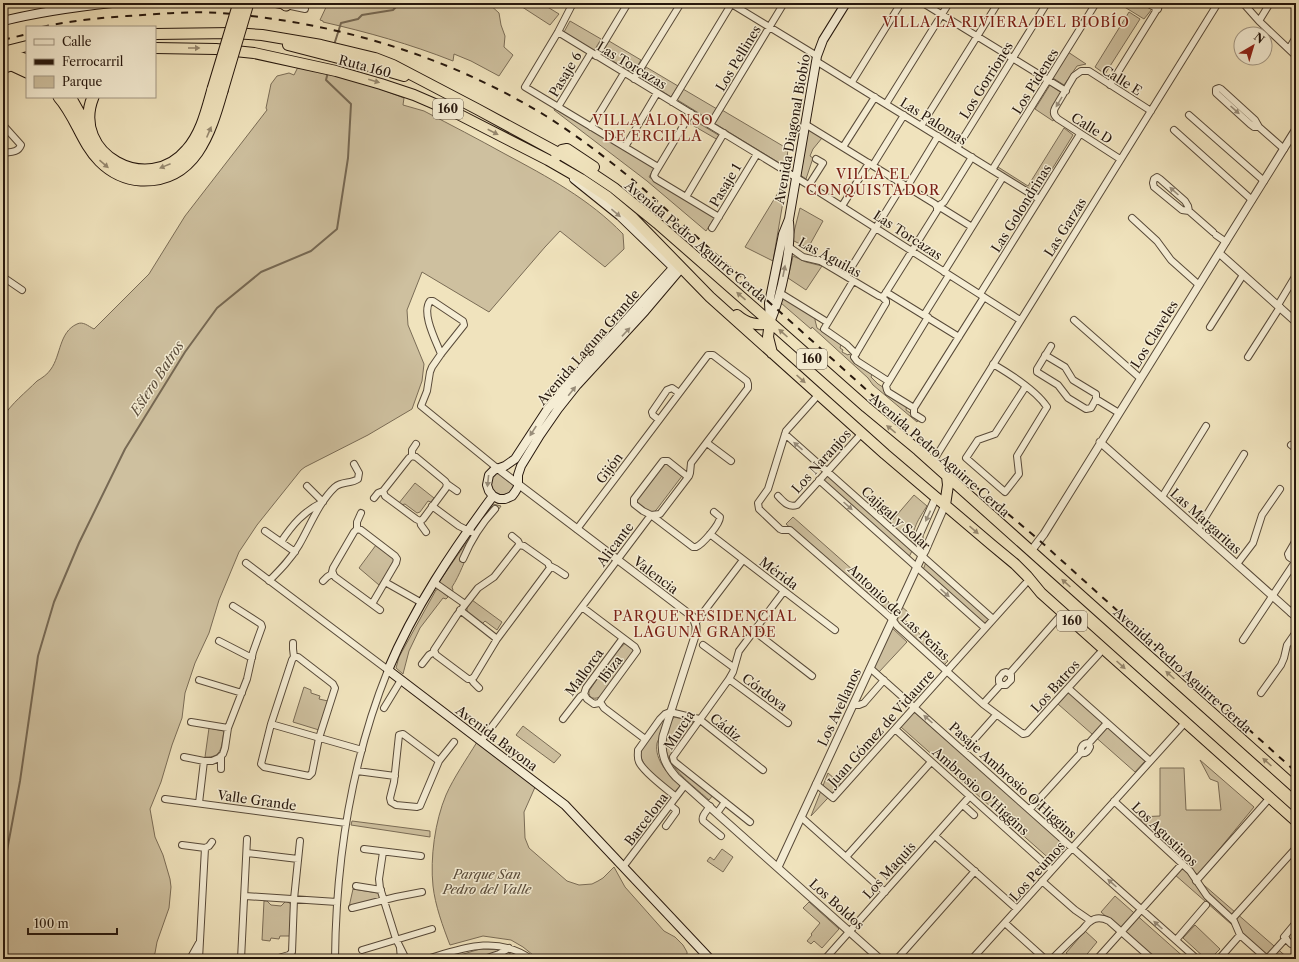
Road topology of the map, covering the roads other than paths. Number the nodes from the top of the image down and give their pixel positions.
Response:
1 (112, 3) edge
2 (239, 3) edge
3 (248, 3) edge
4 (573, 3) edge
5 (628, 3) edge
6 (681, 3) edge
7 (731, 3) edge
8 (784, 3) edge
9 (846, 3) edge
10 (901, 3) edge
11 (923, 3) edge
12 (949, 3) edge
13 (998, 3) edge
14 (1047, 3) edge
15 (1096, 3) edge
16 (1147, 3) edge
17 (1161, 3) edge
18 (1218, 3) edge
19 (1243, 3) edge
20 (1270, 3) edge
21 (283, 4) edge
22 (306, 8) dead end
23 (1158, 9) junction
24 (942, 15) junction
25 (3, 21) edge
26 (1259, 22) junction
27 (770, 27) junction
28 (558, 32) junction
29 (156, 34) edge
30 (977, 36) junction
31 (1296, 37) edge
32 (26, 46) edge
33 (156, 48) edge
34 (1289, 49) junction
35 (3, 54) edge
36 (593, 54) junction
37 (1296, 56) edge
38 (817, 58) junction
39 (1013, 58) junction
40 (26, 60) edge
41 (26, 60) edge
42 (8, 66) edge
43 (26, 72) edge
44 (624, 73) junction
45 (634, 79) junction
46 (1048, 80) junction
47 (852, 82) junction
48 (1110, 85) junction
49 (218, 90) junction
50 (1066, 91) junction
51 (657, 93) junction
52 (875, 97) junction
53 (60, 98) edge
54 (71, 98) edge
55 (93, 98) edge
56 (672, 102) junction
57 (886, 104) junction
58 (558, 107) junction
59 (1151, 111) junction
60 (691, 113) junction
61 (904, 115) junction
62 (1189, 115) dead end
63 (805, 124) junction
64 (3, 125) edge
65 (710, 125) junction
66 (921, 126) junction
67 (591, 127) junction
68 (1259, 128) junction
69 (1296, 129) edge
70 (1174, 130) dead end
71 (724, 133) junction
72 (1080, 134) junction
73 (938, 136) junction
74 (94, 140) junction
75 (625, 147) junction
76 (843, 147) junction
77 (957, 148) junction
78 (1284, 149) junction
79 (558, 153) junction
80 (3, 154) edge
81 (757, 154) junction
82 (972, 157) junction
83 (816, 159) dead end
84 (1120, 159) junction
85 (553, 162) junction
86 (871, 164) junction
87 (658, 167) junction
88 (992, 170) junction
89 (796, 177) junction
90 (1003, 177) junction
91 (1264, 181) junction
92 (809, 185) junction
93 (905, 185) junction
94 (686, 197) junction
95 (1039, 199) junction
96 (1252, 200) junction
97 (842, 206) junction
98 (938, 207) junction
99 (1188, 211) junction
100 (719, 217) junction
101 (1132, 218) dead end
102 (789, 219) junction
103 (876, 227) junction
104 (972, 227) junction
105 (712, 228) dead end
106 (1226, 242) junction
107 (788, 248) junction
108 (912, 252) junction
109 (1219, 253) junction
110 (676, 270) junction
111 (946, 273) junction
112 (688, 275) junction
113 (1243, 275) junction
114 (1296, 275) edge
115 (846, 276) junction
116 (3, 277) edge
117 (853, 281) junction
118 (1199, 285) junction
119 (22, 290) dead end
120 (780, 293) junction
121 (884, 294) junction
122 (982, 296) junction
123 (1279, 306) junction
124 (926, 316) junction
125 (1020, 320) junction
126 (1074, 320) dead end
127 (770, 322) junction
128 (827, 322) junction
129 (1296, 322) edge
130 (1210, 327) dead end
131 (959, 337) junction
132 (1051, 346) dead end
133 (772, 353) junction
134 (441, 354) junction
135 (856, 354) junction
136 (1045, 355) junction
137 (1248, 358) dead end
138 (993, 364) junction
139 (729, 367) joint
140 (1140, 378) junction
141 (888, 381) junction
142 (1026, 386) junction
143 (679, 393) junction
144 (819, 394) junction
145 (1096, 399) junction
146 (914, 408) junction
147 (1118, 413) junction
148 (922, 419) dead end
149 (659, 420) junction
150 (1206, 426) dead end
151 (862, 433) junction
152 (785, 434) junction
153 (707, 442) junction
154 (1100, 442) junction
155 (416, 444) dead end
156 (1244, 454) dead end
157 (412, 456) junction
158 (731, 461) dead end
159 (932, 463) junction
160 (354, 464) dead end
161 (497, 468) junction
162 (827, 471) junction
163 (947, 476) junction
164 (688, 477) junction
165 (819, 480) junction
166 (447, 484) junction
167 (518, 485) junction
168 (307, 486) dead end
169 (1280, 489) dead end
170 (383, 491) junction
171 (456, 491) dead end
172 (493, 496) junction
173 (778, 496) dead end
174 (936, 497) junction
175 (1162, 497) junction
176 (374, 498) dead end
177 (323, 502) junction
178 (945, 505) junction
179 (432, 506) junction
180 (495, 509) dead end
181 (714, 512) dead end
182 (361, 513) dead end
183 (651, 515) junction
184 (420, 521) junction
185 (357, 529) junction
186 (577, 529) junction
187 (1198, 529) junction
188 (265, 531) dead end
189 (426, 532) dead end
190 (472, 532) junction
191 (710, 534) junction
192 (512, 536) dead end
193 (1296, 540) edge
194 (281, 542) junction
195 (520, 545) junction
196 (1031, 551) junction
197 (295, 552) junction
198 (922, 556) junction
199 (463, 559) dead end
200 (617, 560) junction
201 (743, 560) junction
202 (1295, 562) edge
203 (246, 563) dead end
204 (1237, 564) junction
205 (550, 566) junction
206 (916, 567) junction
207 (333, 574) junction
208 (565, 575) dead end
209 (269, 581) junction
210 (323, 581) dead end
211 (385, 582) junction
212 (435, 583) junction
213 (1025, 584) dead end
214 (784, 591) junction
215 (1272, 595) junction
216 (422, 603) junction
217 (372, 604) junction
218 (465, 604) junction
219 (1296, 605) edge
220 (233, 606) dead end
221 (582, 607) junction
222 (380, 610) dead end
223 (460, 610) junction
224 (1061, 615) dead end
225 (1294, 615) edge
226 (892, 619) junction
227 (993, 619) junction
228 (696, 622) junction
229 (985, 628) junction
230 (835, 630) dead end
231 (754, 631) junction
232 (1296, 632) edge
233 (623, 638) junction
234 (497, 639) junction
235 (1243, 640) dead end
236 (219, 642) dead end
237 (294, 643) dead end
238 (703, 645) dead end
239 (434, 652) junction
240 (1099, 654) dead end
241 (294, 657) junction
242 (252, 658) junction
243 (422, 664) dead end
244 (733, 667) junction
245 (870, 668) junction
246 (388, 670) junction
247 (947, 671) junction
248 (812, 676) dead end
249 (729, 678) junction
250 (471, 679) junction
251 (199, 680) dead end
252 (401, 680) junction
253 (884, 680) junction
254 (479, 688) dead end
255 (1068, 688) junction
256 (242, 693) junction
257 (1261, 693) dead end
258 (584, 694) junction
259 (600, 702) junction
260 (983, 704) junction
261 (853, 705) junction
262 (914, 707) junction
263 (384, 708) dead end
264 (670, 712) junction
265 (996, 715) junction
266 (563, 719) dead end
267 (699, 719) junction
268 (191, 722) dead end
269 (788, 723) dead end
270 (1107, 723) junction
271 (272, 724) junction
272 (1182, 726) dead end
273 (228, 728) junction
274 (895, 729) junction
275 (1027, 733) joint
276 (319, 738) junction
277 (646, 739) junction
278 (481, 741) junction
279 (454, 742) dead end
280 (362, 750) junction
281 (964, 751) junction
282 (221, 756) junction
283 (184, 757) dead end
284 (204, 761) junction
285 (439, 761) junction
286 (1150, 761) junction
287 (931, 762) junction
288 (221, 769) dead end
289 (763, 770) dead end
290 (357, 771) junction
291 (395, 776) junction
292 (816, 784) junction
293 (685, 785) junction
294 (1296, 788) edge
295 (970, 796) junction
296 (676, 797) junction
297 (165, 799) dead end
298 (1114, 801) junction
299 (1267, 801) dead end
300 (725, 802) junction
301 (199, 803) junction
302 (670, 805) junction
303 (963, 805) junction
304 (710, 806) junction
305 (1030, 809) junction
306 (717, 813) junction
307 (974, 815) dead end
308 (801, 817) junction
309 (1296, 821) edge
310 (750, 822) dead end
311 (346, 823) junction
312 (666, 826) dead end
313 (721, 836) dead end
314 (935, 836) junction
315 (247, 839) dead end
316 (300, 841) dead end
317 (212, 842) dead end
318 (182, 845) dead end
319 (1072, 847) junction
320 (205, 848) junction
321 (1296, 848) edge
322 (364, 849) dead end
323 (383, 852) junction
324 (247, 853) junction
325 (421, 856) dead end
326 (846, 857) junction
327 (298, 859) junction
328 (1182, 864) junction
329 (623, 867) junction
330 (778, 867) junction
331 (1052, 870) junction
332 (975, 871) junction
333 (1042, 881) junction
334 (1196, 881) junction
335 (356, 886) dead end
336 (381, 890) junction
337 (422, 892) dead end
338 (885, 892) junction
339 (245, 896) junction
340 (294, 899) junction
341 (384, 900) junction
342 (337, 902) junction
343 (1206, 905) dead end
344 (352, 908) dead end
345 (1018, 908) junction
346 (1141, 909) junction
347 (1232, 919) junction
348 (1090, 921) junction
349 (1005, 923) junction
350 (1296, 927) edge
351 (432, 929) dead end
352 (849, 931) junction
353 (1121, 931) junction
354 (1240, 935) junction
355 (1286, 938) junction
356 (1296, 938) edge
357 (396, 939) junction
358 (200, 940) junction
359 (1176, 940) junction
360 (400, 947) junction
361 (509, 948) junction
362 (362, 950) dead end
363 (528, 958) edge
364 (190, 959) edge
365 (199, 959) edge
366 (241, 959) edge
367 (275, 959) edge
368 (335, 959) edge
369 (401, 959) edge
370 (406, 959) edge
371 (427, 959) edge
372 (484, 959) edge
373 (710, 959) edge
374 (825, 959) edge
375 (880, 959) edge
376 (897, 959) edge
377 (972, 959) edge
378 (1045, 959) edge
379 (1052, 959) edge
380 (1097, 959) edge
381 (1152, 959) edge
382 (1197, 959) edge
383 (1219, 959) edge
384 (1267, 959) edge

1 - 25 main road
2 - 49 highway, bridge
3 - 49 highway, bridge
4 - 28 street
5 - 36 street, Pasaje 6
6 - 45 street
7 - 27 street, Las Palomas
7 - 56 street
8 - 27 street, Los Pellines
9 - 38 main road, Avenida Diagonal Biobío
10 - 47 street
11 - 24 street
12 - 24 street
13 - 30 street
14 - 39 street, Los Gorriones
15 - 46 street, Los Pidenes
16 - 23 street
17 - 23 street
18 - 59 street, Las Garzas
19 - 26 street
20 - 26 street
21 - 22 street
23 - 48 street
24 - 30 street
24 - 57 street
26 - 34 street
27 - 38 street, Las Palomas
27 - 65 street, Los Pellines
28 - 36 street, Las Torcazas
28 - 58 street
29 - 79 highway, Ruta 160 / 160
30 - 39 street
30 - 66 street
31 - 34 street
32 - 35 highway
33 -> 85 highway, Ruta 160 / 160
34 - 37 street
35 - 40 highway
36 - 44 street, Las Torcazas
36 - 58 street, Pasaje 6
38 - 47 street, Las Palomas
38 - 63 main road, Avenida Diagonal Biobío
39 - 46 street
39 - 77 street, Los Gorriones
41 - 42 highway
42 - 43 highway
44 - 45 street, Las Torcazas
44 - 67 street
45 - 51 street, Las Torcazas
46 - 50 street
46 - 88 street, Los Pidenes
47 - 52 street, Las Palomas
48 - 50 street, Calle E
48 - 59 street, Calle E
53 -> 49 highway
49 -> 74 highway
50 -> 72 street, Calle D
51 - 56 street, Las Torcazas
51 - 75 street
52 - 57 street, Las Palomas
52 - 76 street
54 - 74 highway
55 - 74 highway
56 - 60 street, Las Torcazas
57 - 61 street, Las Palomas
58 - 67 street
59 - 84 street, Las Garzas
60 - 65 street, Las Torcazas
60 - 87 street
61 - 66 street, Las Palomas
61 - 86 street
62 - 91 street
63 - 76 street
63 - 89 main road, Avenida Diagonal Biobío
64 - 80 street
65 - 71 street, Las Torcazas
66 - 73 street, Las Palomas
67 - 75 street
68 -> 68 street
68 - 78 street
69 - 78 street, Los Claveles
70 - 96 street
71 - 81 street, Las Torcazas
71 - 94 street
72 - 84 street, Calle D
72 - 95 street, Las Golondrinas
73 - 77 street, Las Palomas
73 - 93 street
75 - 87 street
76 - 86 street
77 - 82 street, Las Palomas
78 - 91 street, Los Claveles
79 - 85 highway
127 -> 79 highway, Avenida Pedro Aguirre Cerda / 160
81 - 89 street, Las Torcazas
81 - 100 street, Pasaje 1
82 - 88 street, Las Palomas
82 - 98 street
83 - 92 street
84 - 125 street, Las Garzas
85 -> 110 main road, Avenida Pedro Aguirre Cerda
85 - 112 highway, Avenida Pedro Aguirre Cerda / 160
86 - 93 street
86 - 97 street
87 - 94 street
88 - 90 street, Las Palomas
89 - 92 street, Las Torcazas
89 - 102 main road, Avenida Diagonal Biobío
90 - 95 street, Las Palomas
90 - 104 street
91 - 96 street, Los Claveles
92 - 97 street, Las Torcazas
93 - 98 street
93 - 103 street
94 - 100 street
95 - 122 street, Las Golondrinas
96 - 106 street, Los Claveles
97 - 103 street, Las Torcazas
98 - 104 street
98 - 108 street
99 -> 99 street
99 - 106 street
100 - 105 street, Pasaje 1
101 - 118 street
102 - 107 main road, Avenida Diagonal Biobío
102 - 127 main road, Avenida Diagonal Biobío
103 - 108 street, Las Torcazas
103 - 115 street
104 - 111 street
106 - 109 street, Los Claveles
107 - 115 street, Las Águilas
120 -> 107 main road, Avenida Diagonal Biobío
108 - 111 street, Las Torcazas
108 - 121 street
109 - 113 street
109 - 118 street, Los Claveles
110 - 112 main road, Avenida Pedro Aguirre Cerda
110 -> 161 main road, Avenida Laguna Grande
167 -> 110 main road, Avenida Laguna Grande
111 - 122 street, Las Torcazas
111 - 124 street
112 - 127 highway
112 - 133 highway, Avenida Pedro Aguirre Cerda / 160
113 - 123 street
113 - 130 street
114 - 123 street
115 - 117 street, Las Águilas
116 - 119 street
117 - 121 street, Las Águilas
117 - 128 street
118 - 140 street, Los Claveles
120 - 127 main road, Avenida Diagonal Biobío
120 - 128 street
121 - 124 street, Las Águilas
121 - 135 street
122 - 125 street, Las Torcazas
122 - 131 street, Las Golondrinas
123 - 129 street
123 - 137 street
124 - 131 street, Las Águilas
124 - 141 street
125 - 138 street, Las Garzas
126 - 140 street
127 - 133 highway
159 -> 127 highway, Avenida Pedro Aguirre Cerda / 160
128 - 135 street
131 - 146 street, Las Golondrinas
132 - 136 street
133 -> 144 highway, Avenida Pedro Aguirre Cerda / 160
134 - 134 street
134 - 161 street, Valencia
135 - 141 street
136 - 145 street
136 - 145 street
138 - 142 street
138 - 159 street, Las Garzas
139 - 143 street, Gijón
139 - 153 street, Alicante
140 - 147 street, Los Claveles
141 - 146 street
142 - 142 street
143 - 149 street, Gijón
143 - 149 street
144 - 151 highway, Avenida Pedro Aguirre Cerda / 160
144 - 152 street
145 - 147 street
146 - 148 street
147 - 154 street, Los Claveles
149 - 186 street, Gijón
150 - 175 street
151 - 162 street, Los Naranjos
151 - 174 highway, Avenida Pedro Aguirre Cerda / 160
162 -> 152 street, Cajigal y Solar
152 - 226 street, Antonio de Las Peñas
153 - 158 street
153 - 164 street, Alicante
154 - 175 street, Las Margaritas
154 - 196 street, Los Claveles
155 - 157 street
156 - 187 street
157 - 166 street
157 - 170 street
159 - 163 highway, Avenida Pedro Aguirre Cerda / 160
160 - 177 street
161 - 167 street, Valencia
161 -> 172 main road
162 - 165 street, Los Naranjos
162 - 198 street, Cajigal y Solar
163 - 178 highway
163 - 196 highway, Avenida Pedro Aguirre Cerda / 160
164 - 183 street, Alicante
164 - 183 street
165 - 173 street, Los Naranjos
165 -> 206 street, Cajigal y Solar
166 - 171 street
166 - 179 street
167 - 172 main road
167 - 186 street, Valencia
168 - 177 street
169 - 204 street
170 - 176 street
170 - 184 street
172 - 190 main road
174 - 178 highway, Avenida Pedro Aguirre Cerda / 160
174 -> 198 street
175 - 187 street, Las Margaritas
177 - 194 street
177 - 197 street
178 - 198 street, Los Avellanos
178 -> 309 highway, Avenida Pedro Aguirre Cerda / 160
179 - 184 street
179 - 190 street
180 - 190 street
181 - 191 street
182 - 185 street
183 - 191 street
183 - 200 street, Alicante
184 - 189 street
185 - 207 street
185 - 211 street
186 - 200 street, Valencia
187 - 204 street, Las Margaritas
188 - 194 street
190 - 199 street
190 - 212 main road
191 - 201 street, Mérida
192 - 195 street
193 - 202 street
194 - 197 street
195 - 205 street
195 - 218 street
294 -> 196 highway, Avenida Pedro Aguirre Cerda / 160
197 - 209 street
198 - 206 street, Los Avellanos
198 - 227 street, Cajigal y Solar
200 - 221 street, Alicante
200 - 228 street, Valencia
201 - 214 street, Mérida
201 - 228 street
202 - 215 street
203 - 209 street, Avenida Bayona
204 - 215 street, Las Margaritas
205 - 208 street
205 - 234 street
206 - 226 street, Los Avellanos
206 -> 229 street, Cajigal y Solar
207 - 210 street
207 - 217 street
209 - 246 street, Avenida Bayona
211 - 216 street
211 - 217 street
212 - 216 main road
212 - 218 street
213 - 227 street, Juan Gómez de Vidaurre
214 - 230 street, Mérida
214 - 231 street, Murcia
215 - 225 street, Las Margaritas
215 - 235 street
216 - 246 main road
217 - 222 street
218 - 223 street
219 - 225 street
220 - 242 street
221 - 233 street, Ibiza
221 - 278 street, Alicante
223 - 234 street
223 - 239 street
224 - 260 street
226 - 245 street, Los Avellanos
226 - 247 street, Antonio de Las Peñas
227 - 229 street, Juan Gómez de Vidaurre
228 - 264 street
229 - 247 street, Juan Gómez de Vidaurre
231 - 244 street, Murcia
231 - 248 street
232 - 257 street
233 - 258 street, Mallorca
233 - 259 street, Ibiza
234 - 250 street
236 - 242 street
237 - 241 street
238 - 244 street
239 - 243 street
239 - 250 street
240 - 255 street, Los Batros
241 - 271 street
241 - 276 street
242 - 256 street
244 - 249 street, Murcia
245 - 253 street, Pasaje Ambrosio O'Higgins
245 - 261 street, Los Avellanos
246 - 252 main road, Avenida Bayona
246 - 280 street
247 - 260 street, Antonio de Las Peñas
247 - 262 street, Juan Gómez de Vidaurre
249 - 267 street, Murcia
249 - 269 street, Córdova
250 - 254 street
251 - 256 street
252 - 263 street
252 - 278 main road, Avenida Bayona
253 - 261 street
253 - 262 street, Pasaje Ambrosio O'Higgins
255 - 270 street
255 - 275 street, Los Batros
256 - 273 street
258 - 259 street, Ibiza
258 - 266 street, Mallorca
259 - 277 street
260 - 265 street, Antonio de Las Peñas
261 - 292 street, Los Avellanos
262 - 274 street, Juan Gómez de Vidaurre
281 -> 262 street, Pasaje Ambrosio O'Higgins
264 - 267 street, Cádiz
264 - 277 street
264 - 293 street
265 - 275 street, Antonio de Las Peñas
265 - 281 street
267 - 289 street, Cádiz
267 - 300 street, Murcia
268 - 273 street
270 - 286 street
270 - 305 street
271 - 276 street
271 - 276 street
272 - 286 street, Los Peumos
273 - 282 street
274 - 287 street, Ambrosio O'Higgins
274 - 292 street, Juan Gómez de Vidaurre
276 - 280 street
277 - 296 street
278 - 329 main road, Avenida Bayona
279 - 285 street
280 - 290 street
281 - 305 street, Pasaje Ambrosio O'Higgins
282 - 284 street
282 - 288 street
283 - 284 street
284 - 301 street
285 - 291 street
285 - 291 street
286 - 298 street, Los Peumos
287 - 295 street, Ambrosio O'Higgins
287 - 326 street
290 - 291 street
290 - 311 street
292 - 308 street, Los Avellanos
293 - 296 street, Barcelona
293 - 304 street
295 - 303 street, Los Maquis
295 - 331 street, Ambrosio O'Higgins
296 - 302 street, Barcelona
297 - 301 street, Valle Grande
298 - 319 street, Los Peumos
298 - 328 street, Los Agustinos
299 - 334 street
300 - 306 street
300 - 310 street, Murcia
301 - 311 street, Valle Grande
302 - 312 street
302 - 329 street, Barcelona
303 - 307 street
303 - 314 street, Los Maquis
304 - 306 street
304 - 313 street
305 - 319 street, Pasaje Ambrosio O'Higgins
306 - 330 street
308 - 326 street
308 - 330 street, Los Avellanos
311 - 342 street
314 - 332 street
314 - 338 street, Los Maquis
315 - 324 street
316 - 327 street
317 - 320 street
318 - 320 street
319 - 331 street, Los Peumos
346 -> 319 street, Pasaje Ambrosio O'Higgins
320 - 358 street
321 - 347 street
322 - 323 street
323 - 325 street
323 - 336 street
324 - 327 street
324 - 339 street
326 - 338 street
327 - 340 street
328 - 334 street, Los Agustinos
328 - 346 street
329 - 373 main road, Avenida Bayona
330 - 352 street, Los Boldos
331 - 333 street, Los Peumos
332 - 345 street
332 - 376 street
333 - 345 street, Los Peumos
333 - 348 street
334 - 347 street, Los Agustinos
335 - 336 street
336 - 341 street
337 - 341 street
338 - 352 street, Los Maquis
339 - 340 street
339 - 366 street
340 - 342 street
340 - 367 street
341 - 344 street
341 - 357 street
342 - 368 street
343 - 359 street
345 - 349 street, Los Peumos
346 - 353 street
359 -> 346 street
347 - 354 street
348 - 353 street
348 - 379 street
349 - 377 street, Los Peumos
349 - 378 street
350 - 355 street
351 - 357 street
352 - 374 street, Los Maquis
352 - 375 street, Los Boldos
353 - 380 street
353 - 381 street
354 - 383 street
354 - 384 street
355 - 356 street
355 - 384 street
357 - 360 street
357 - 362 street
358 - 364 street
358 - 365 street
359 - 382 street
360 - 369 street
360 - 370 street
361 - 363 street
361 - 371 street
361 - 372 street

